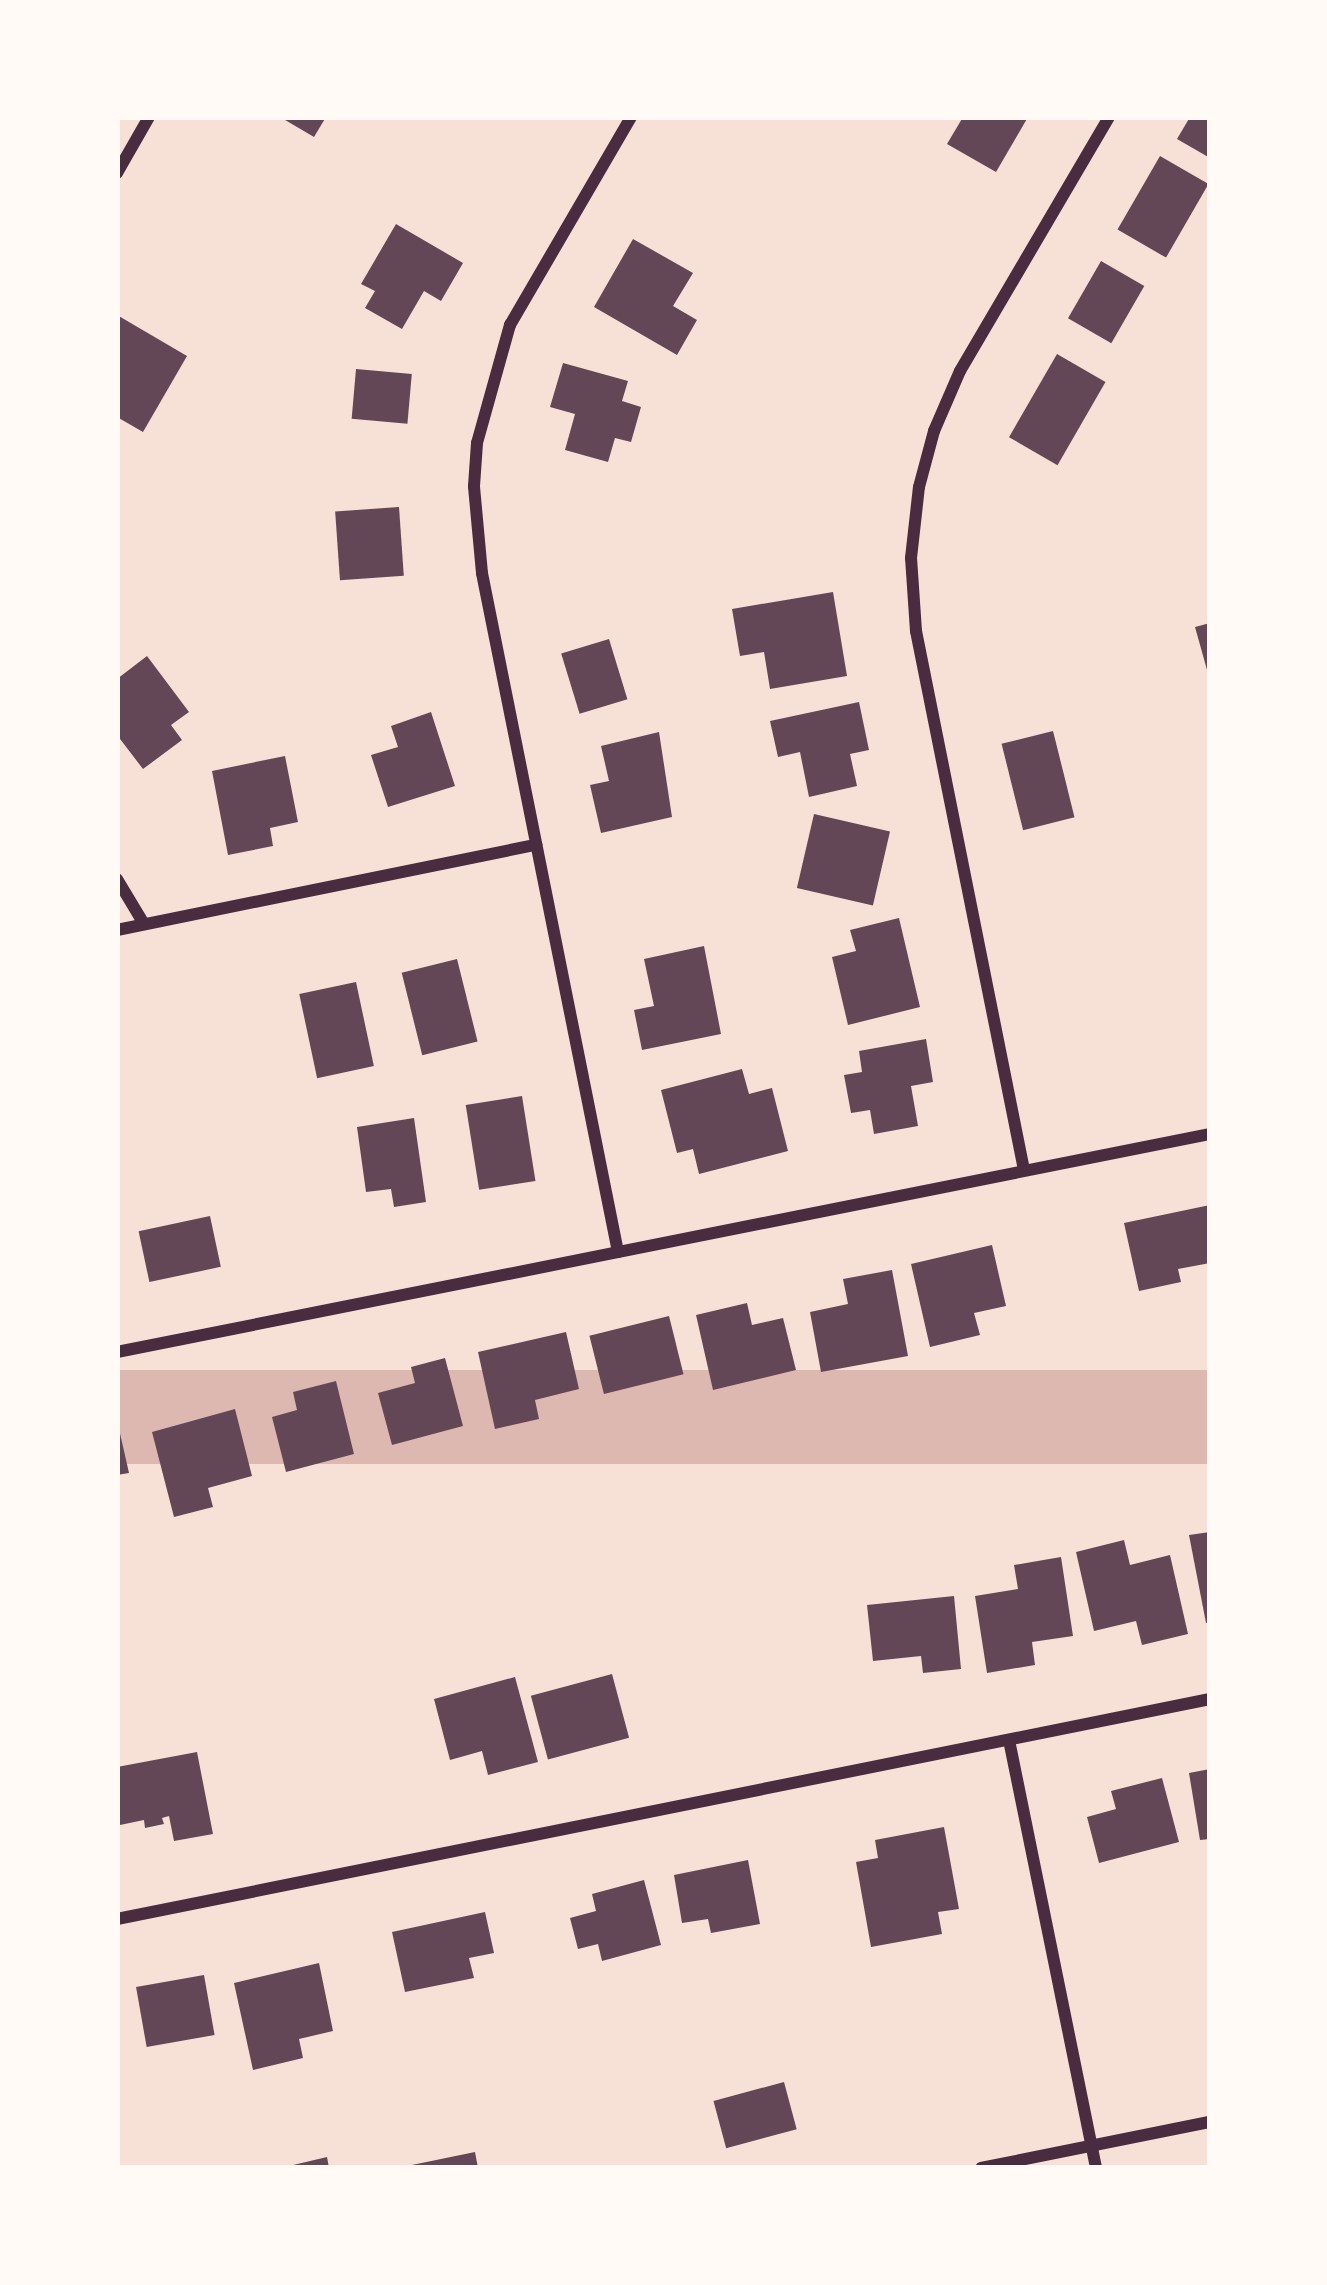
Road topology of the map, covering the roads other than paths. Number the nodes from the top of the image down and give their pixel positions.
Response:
1 (149, 117) edge
2 (631, 117) edge
3 (1108, 117) edge
4 (117, 172) edge
5 (536, 845) junction
6 (117, 879) edge
7 (144, 924) junction
8 (117, 930) edge
9 (1210, 1134) edge
10 (1024, 1170) junction
11 (618, 1252) junction
12 (117, 1352) edge
13 (1210, 1699) edge
14 (1009, 1740) junction
15 (117, 1919) edge
16 (1210, 2122) edge
17 (1091, 2146) junction
18 (981, 2168) edge
19 (1096, 2168) edge

1 - 4 street
2 - 5 street
3 - 10 street
5 - 7 street
5 - 11 street
6 - 7 street
7 - 8 street
9 - 10 street
10 - 11 street
11 - 12 street
13 - 14 street
14 - 15 street
14 - 17 street
16 - 17 street
17 - 18 street
17 - 19 street

